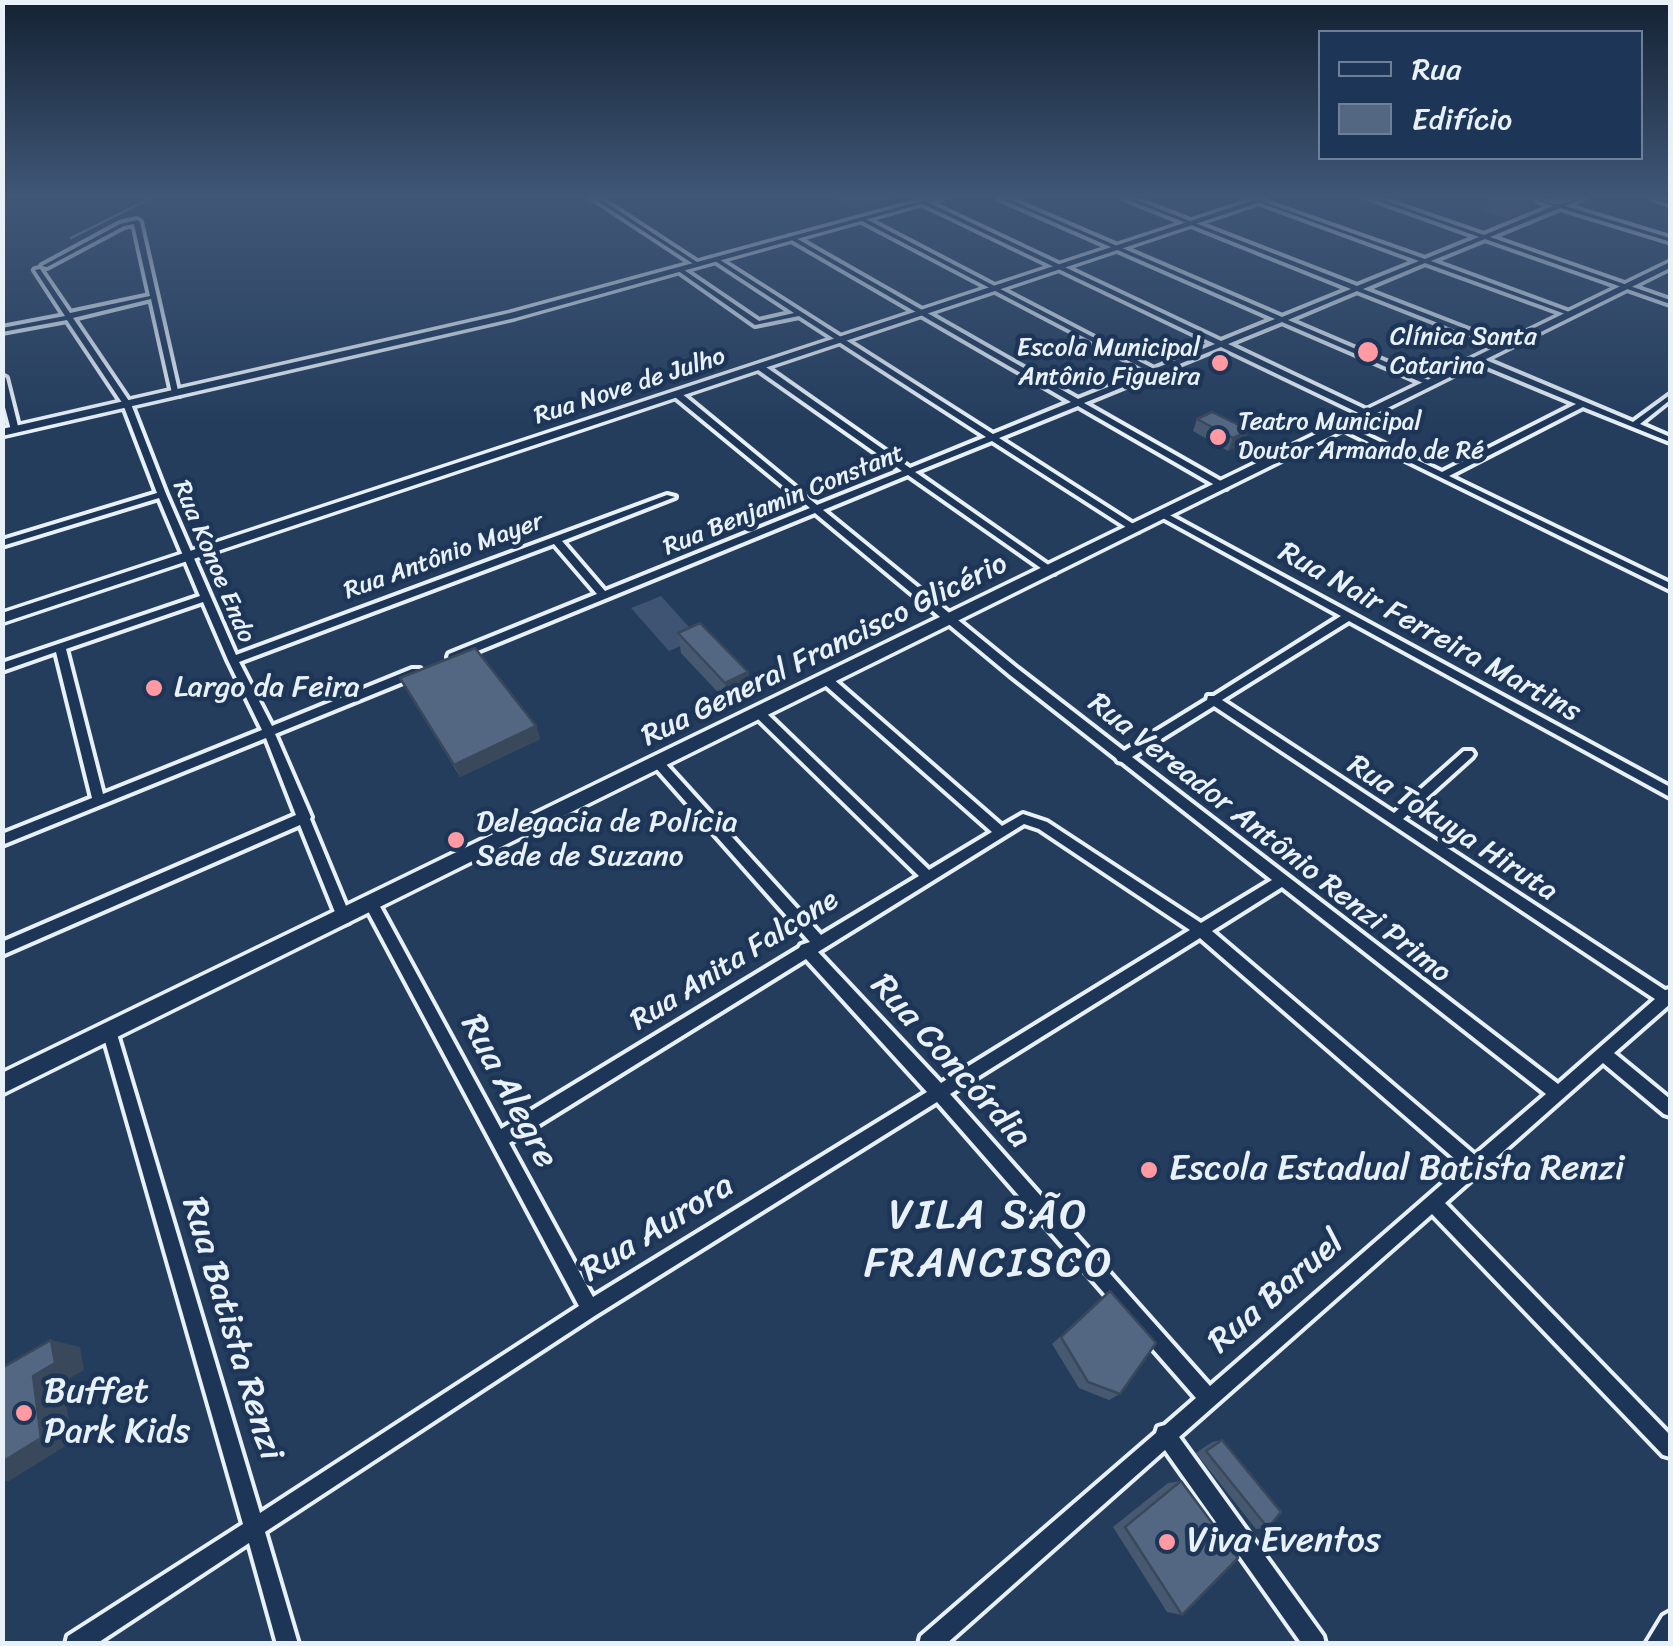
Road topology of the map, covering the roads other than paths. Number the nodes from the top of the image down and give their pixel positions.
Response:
1 (45, 275) edge
2 (148, 275) edge
3 (659, 275) edge
4 (688, 275) edge
5 (739, 275) edge
6 (854, 275) edge
7 (969, 275) edge
8 (1039, 275) edge
9 (1078, 275) edge
10 (1181, 275) edge
11 (1321, 275) edge
12 (1388, 275) edge
13 (1466, 275) edge
14 (1600, 275) edge
15 (1650, 275) edge
16 (1630, 285) junction
17 (1354, 288) junction
18 (996, 289) junction
19 (153, 299) junction
20 (1670, 302) edge
21 (800, 314) junction
22 (920, 314) junction
23 (1570, 314) junction
24 (70, 317) junction
25 (1282, 319) junction
26 (2, 330) edge
27 (842, 340) junction
28 (1220, 344) junction
29 (1504, 347) junction
30 (1478, 360) junction
31 (760, 367) junction
32 (1153, 371) junction
33 (2, 378) edge
34 (1430, 384) junction
35 (176, 393) junction
36 (678, 395) junction
37 (1670, 397) edge
38 (1074, 403) junction
39 (128, 404) junction
40 (1582, 404) junction
41 (1368, 414) junction
42 (1634, 425) junction
43 (1342, 427) junction
44 (15, 430) junction
45 (2, 433) edge
46 (992, 438) junction
47 (1670, 440) edge
48 (908, 473) junction
49 (1442, 476) junction
50 (1223, 486) junction
51 (162, 494) junction
52 (670, 497) dead end
53 (815, 511) junction
54 (1164, 515) junction
55 (1135, 529) junction
56 (556, 540) junction
57 (2, 543) edge
58 (187, 555) junction
59 (1051, 571) junction
60 (1670, 587) edge
61 (604, 596) junction
62 (207, 597) junction
63 (2, 618) edge
64 (1346, 618) junction
65 (950, 620) junction
66 (60, 646) junction
67 (233, 660) junction
68 (445, 660) edge
69 (2, 667) edge
70 (427, 668) edge
71 (828, 681) junction
72 (1212, 699) junction
73 (760, 714) junction
74 (269, 732) junction
75 (1468, 754) dead end
76 (1122, 758) junction
77 (658, 764) junction
78 (1670, 792) edge
79 (99, 801) junction
80 (304, 817) junction
81 (1394, 820) junction
82 (999, 831) junction
83 (2, 840) edge
84 (927, 876) junction
85 (1281, 880) junction
86 (372, 905) junction
87 (344, 918) junction
88 (1202, 932) junction
89 (812, 946) junction
90 (2, 949) edge
91 (1668, 997) edge
92 (110, 1034) junction
93 (1605, 1055) junction
94 (2, 1084) edge
95 (940, 1094) junction
96 (1559, 1094) junction
97 (1670, 1108) edge
98 (500, 1139) junction
99 (1473, 1164) junction
100 (1432, 1202) junction
101 (590, 1309) junction
102 (1207, 1396) junction
103 (1165, 1434) junction
104 (1670, 1448) edge
105 (256, 1526) junction
106 (1670, 1623) edge
107 (76, 1644) edge
108 (288, 1644) edge
109 (929, 1644) edge
110 (1315, 1644) edge
111 (1656, 1644) edge

1 - 24 street, Rua Konoe Endo
2 - 19 street, Rua Konoe Endo
3 - 35 main road
4 - 21 street
5 - 21 street
6 - 22 street
7 - 18 street
8 - 18 main road, Rua Nove de Julho
9 - 28 street
10 - 25 street
11 - 17 street
12 - 17 street, Rua Benjamin Constant
13 - 23 street
14 - 16 street
15 - 16 main road, Rua General Francisco Glicério
16 - 20 street
16 - 23 main road, Rua General Francisco Glicério
17 - 25 street, Rua Benjamin Constant
17 - 29 street
18 - 22 main road, Rua Nove de Julho
18 - 32 street
19 - 24 street
19 - 35 street
21 - 27 street
22 - 27 main road, Rua Nove de Julho
22 - 38 street
23 - 29 main road, Rua General Francisco Glicério
24 - 26 street
24 - 39 street, Rua Konoe Endo
25 - 28 street, Rua Benjamin Constant
25 - 34 street
27 - 31 main road, Rua Nove de Julho
27 - 46 street
28 - 32 street, Rua Benjamin Constant
28 - 41 street
29 - 30 main road, Rua General Francisco Glicério
30 - 34 main road, Rua General Francisco Glicério
30 - 40 street
31 - 36 main road, Rua Nove de Julho
31 - 48 street
32 - 38 street, Rua Benjamin Constant
33 - 44 street
34 - 41 main road, Rua General Francisco Glicério
35 - 39 main road
36 - 53 street, Rua Vereador Antônio Renzi Primo
36 - 58 main road, Rua Nove de Julho
37 - 42 street
38 - 46 street, Rua Benjamin Constant
38 - 50 street
39 - 44 main road
39 - 51 street, Rua Konoe Endo
40 - 42 street
40 - 49 street
41 - 43 main road, Rua General Francisco Glicério
42 - 47 street
43 - 49 street
43 - 50 main road, Rua General Francisco Glicério
44 - 45 main road
46 - 48 street, Rua Benjamin Constant
46 - 55 street
48 - 53 street, Rua Benjamin Constant
48 - 59 street
49 - 60 street
50 - 54 main road, Rua General Francisco Glicério
51 - 57 street
51 - 58 street, Rua Konoe Endo
52 - 56 street, Rua Antônio Mayer
53 - 61 street, Rua Benjamin Constant
53 - 65 street, Rua Vereador Antônio Renzi Primo
54 - 55 main road, Rua General Francisco Glicério
54 - 64 street, Rua Nair Ferreira Martins
55 - 59 main road, Rua General Francisco Glicério
56 - 61 street
56 - 67 street, Rua Antônio Mayer
58 - 62 street, Rua Konoe Endo
58 - 63 main road, Rua Nove de Julho
59 - 65 main road, Rua General Francisco Glicério
61 - 68 street, Rua Benjamin Constant
62 - 66 street
62 - 67 street, Rua Konoe Endo
64 - 72 street
64 - 78 street, Rua Nair Ferreira Martins
65 - 71 main road, Rua General Francisco Glicério
65 - 76 street, Rua Vereador Antônio Renzi Primo
66 - 69 street
66 - 79 street
67 - 74 street, Rua Konoe Endo
70 - 74 street
71 - 73 main road, Rua General Francisco Glicério
71 - 82 street
72 - 76 street
72 - 81 street, Rua Tokuya Hiruta
73 - 77 main road, Rua General Francisco Glicério
73 - 84 street
74 - 79 street
74 - 80 street
75 - 81 street
76 - 85 street, Rua Vereador Antônio Renzi Primo
77 - 86 main road, Rua General Francisco Glicério
77 - 89 street, Rua Concórdia
79 - 83 street
80 - 87 street
80 - 90 street
81 - 91 street, Rua Tokuya Hiruta
82 - 84 street, Rua Anita Falcone
82 - 88 street
84 - 89 street, Rua Anita Falcone
85 - 88 street, Rua Aurora
85 - 96 street, Rua Vereador Antônio Renzi Primo
86 - 87 main road, Rua General Francisco Glicério
86 - 98 street, Rua Alegre
87 - 92 main road, Rua General Francisco Glicério
88 - 95 street, Rua Aurora
88 - 99 street
89 - 95 street, Rua Concórdia
89 - 98 street, Rua Anita Falcone
91 - 93 street, Rua Baruel
92 - 94 main road, Rua General Francisco Glicério
92 - 105 street, Rua Batista Renzi
93 - 96 street, Rua Baruel
93 - 97 street
95 - 101 street, Rua Aurora
95 - 102 street, Rua Concórdia
96 - 99 street, Rua Baruel
98 - 101 street, Rua Alegre
99 - 100 street, Rua Baruel
100 - 102 street, Rua Baruel
100 - 104 street
101 - 105 street, Rua Aurora
102 - 103 street, Rua Baruel
103 - 109 street, Rua Baruel
103 - 110 street
105 - 107 street, Rua Aurora
105 - 108 street, Rua Batista Renzi
106 - 111 street

